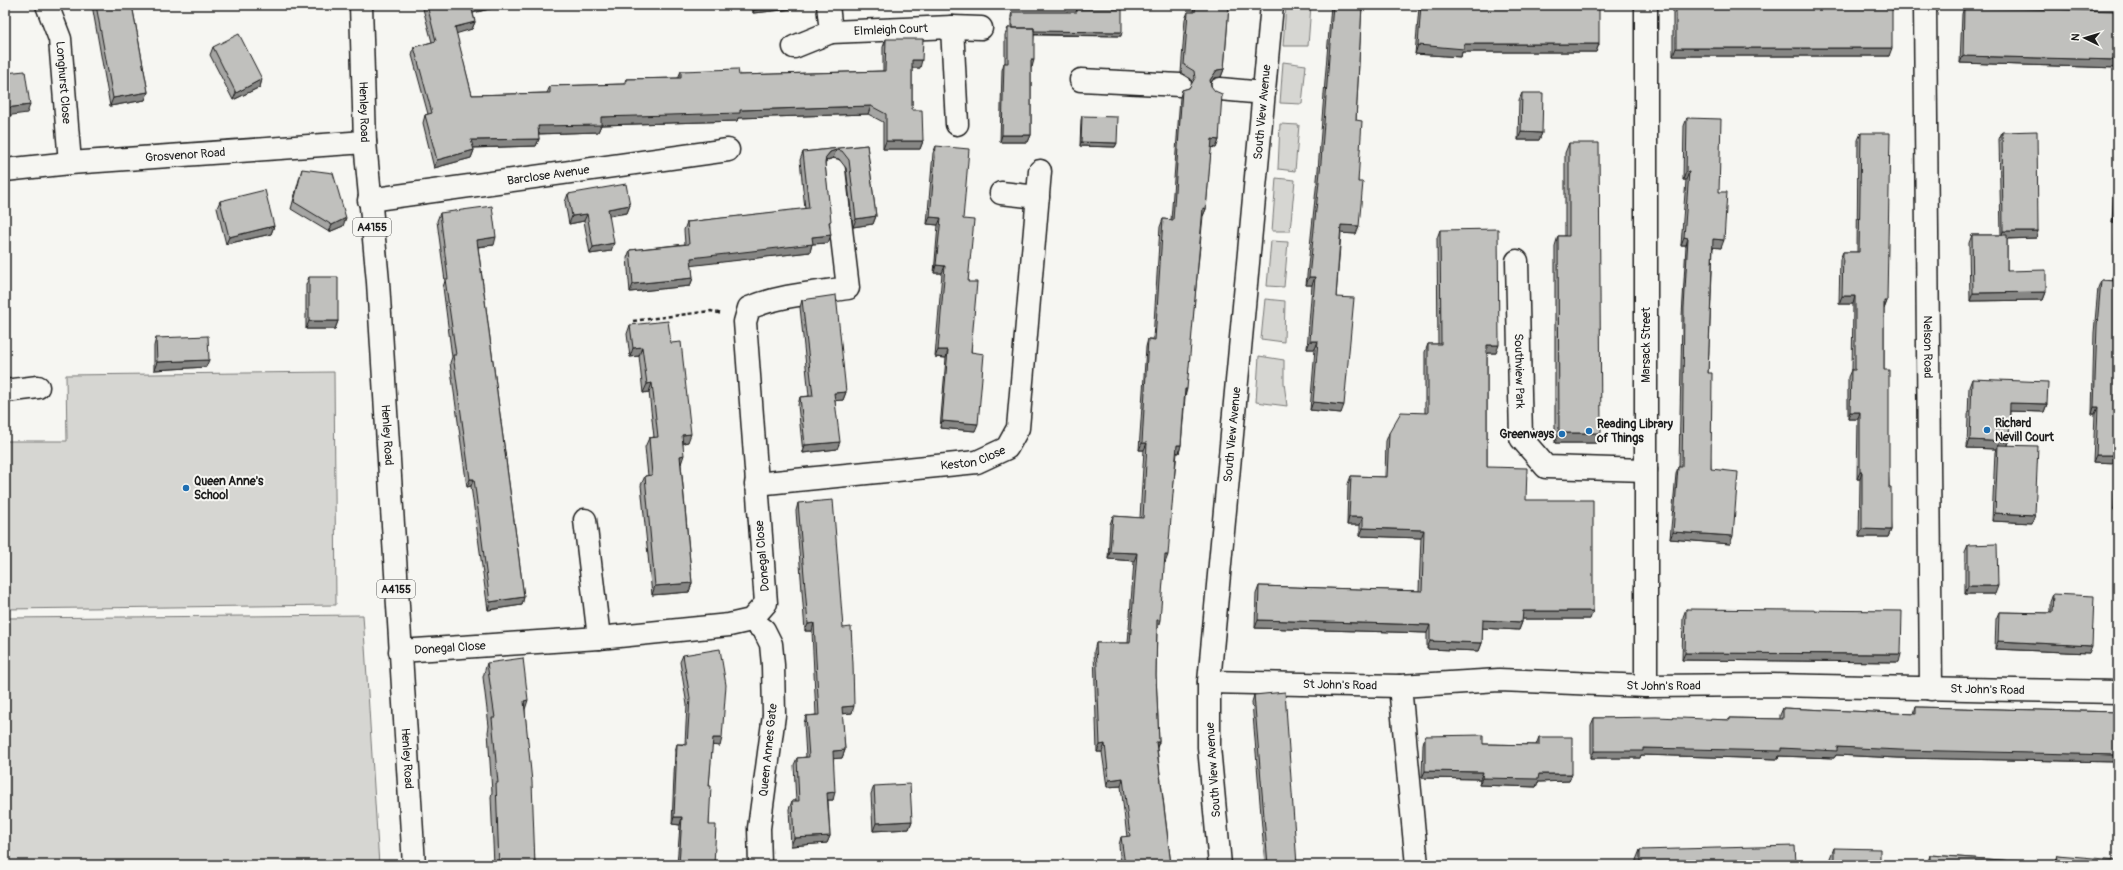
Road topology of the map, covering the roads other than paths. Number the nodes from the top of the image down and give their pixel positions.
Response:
1 (47, 5) edge
2 (361, 5) edge
3 (828, 5) edge
4 (1272, 5) edge
5 (1646, 5) edge
6 (1925, 5) edge
7 (952, 27) junction
8 (981, 28) dead end
9 (831, 32) junction
10 (794, 47) dead end
11 (1082, 80) dead end
12 (1180, 85) dead end
13 (1220, 90) dead end
14 (1264, 93) junction
15 (957, 124) dead end
16 (365, 142) junction
17 (728, 150) dead end
18 (70, 163) junction
19 (5, 170) edge
20 (834, 170) dead end
21 (1040, 171) dead end
22 (1001, 193) dead end
23 (1038, 197) junction
24 (369, 200) junction
25 (1517, 262) dead end
26 (38, 388) dead end
27 (5, 391) edge
28 (1646, 470) junction
29 (756, 484) junction
30 (585, 520) dead end
31 (751, 620) junction
32 (600, 638) junction
33 (400, 651) junction
34 (1210, 682) junction
35 (1400, 686) junction
36 (1646, 686) junction
37 (1931, 689) junction
38 (2118, 692) edge
39 (414, 865) edge
40 (760, 865) edge
41 (1220, 865) edge
42 (1417, 865) edge

1 - 18 street, Longhurst Close
2 - 16 street, Henley Road / A4155
3 - 9 street
4 - 14 street, South View Avenue
5 - 28 street, Marsack Street
6 - 37 street, Nelson Road
7 - 8 street, Elmleigh Court
7 - 9 street, Elmleigh Court
7 - 15 street
9 - 10 street, Elmleigh Court
11 - 12 street
13 - 14 street
14 - 34 street, South View Avenue
16 - 18 street, Grosvenor Road
16 - 24 street, Henley Road / A4155
17 - 24 street, Barclose Avenue
18 - 19 street, Grosvenor Road
20 - 29 street, Donegal Close
21 - 23 street, Keston Close
22 - 23 street
23 - 29 street, Keston Close
24 - 33 street, Henley Road / A4155
25 - 28 street, Southview Park
26 - 27 street
28 - 36 street, Marsack Street
29 - 31 street, Donegal Close
30 - 32 street
31 - 32 street, Donegal Close
31 - 40 street, Queen Annes Gate
32 - 33 street, Donegal Close
33 - 39 street, Henley Road / A4155
34 - 35 street, St John's Road
34 - 41 street, South View Avenue
35 - 36 street, St John's Road
35 - 42 street
36 - 37 street, St John's Road
37 - 38 street, St John's Road

